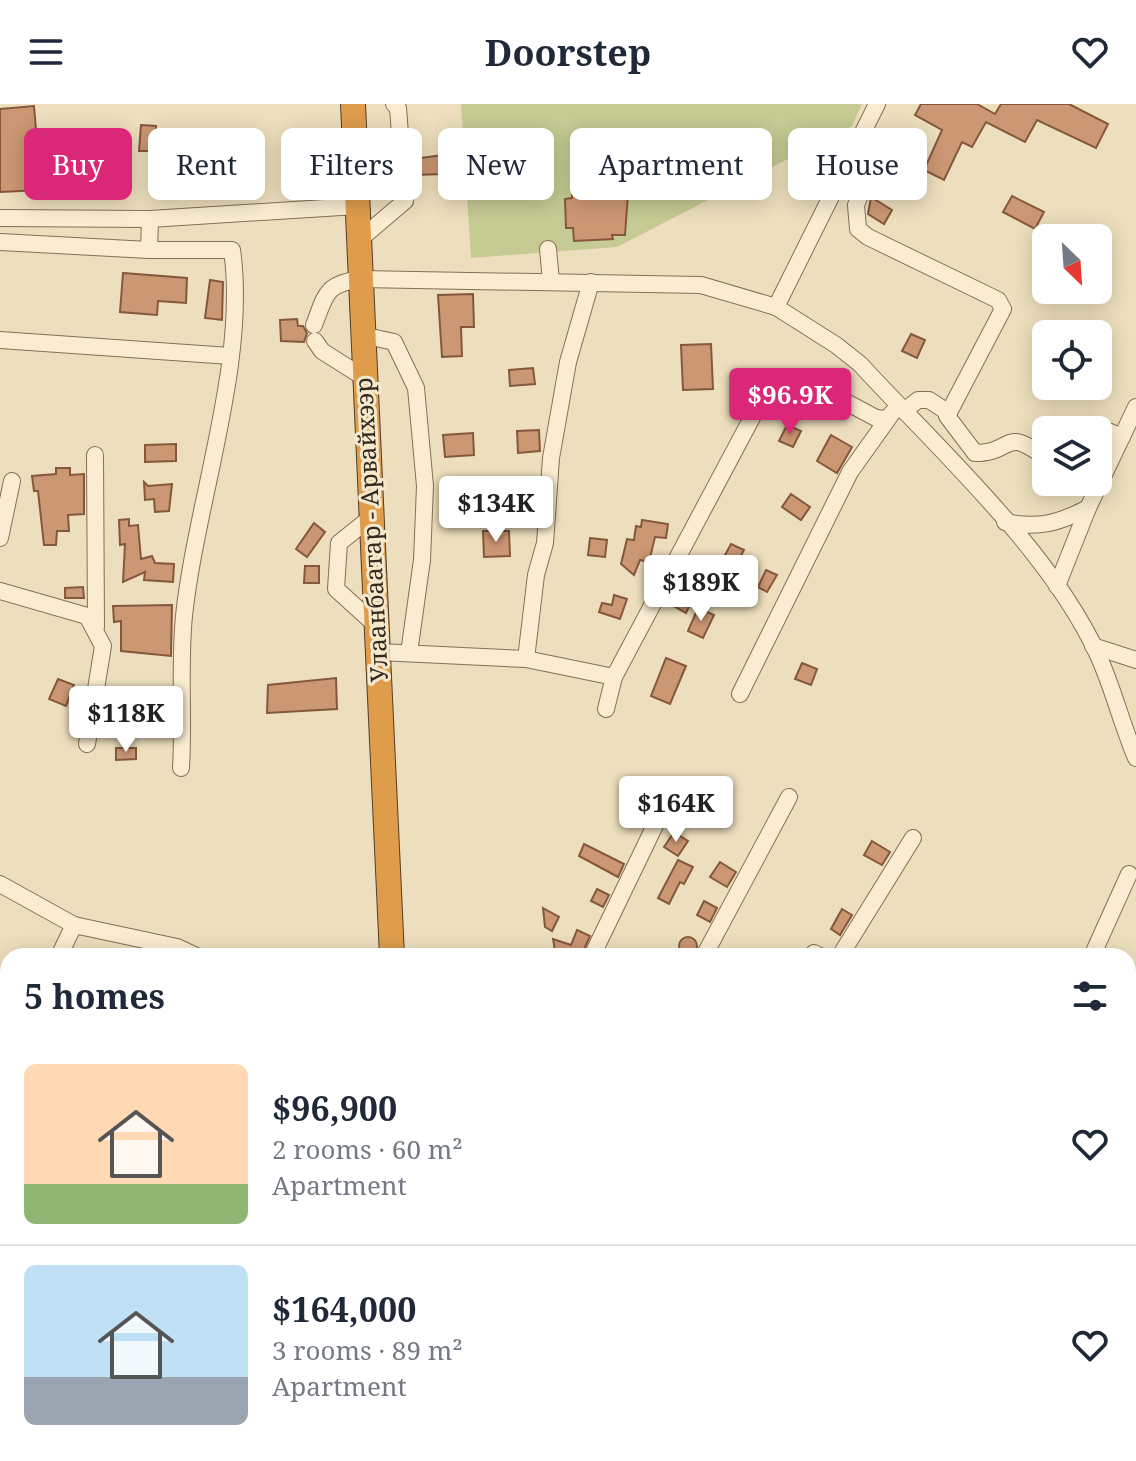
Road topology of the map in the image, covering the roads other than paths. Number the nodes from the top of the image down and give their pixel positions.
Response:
1 (353, 104) edge
2 (394, 104) edge
3 (877, 104) edge
4 (865, 128) edge
5 (829, 200) edge
6 (858, 200) edge
7 (357, 206) junction
8 (0, 218) edge
9 (150, 219) junction
10 (358, 241) junction
11 (0, 242) edge
12 (548, 249) dead end
13 (149, 250) junction
14 (361, 279) junction
15 (551, 281) junction
16 (591, 282) junction
17 (776, 307) junction
18 (362, 335) junction
19 (0, 340) edge
20 (230, 356) junction
21 (363, 377) junction
22 (1136, 407) edge
23 (901, 408) junction
24 (949, 413) junction
25 (887, 419) junction
26 (1112, 433) edge
27 (1122, 437) junction
28 (1032, 448) edge
29 (95, 455) dead end
30 (12, 481) dead end
31 (1088, 508) junction
32 (374, 515) junction
33 (1005, 522) junction
34 (0, 538) edge
35 (1057, 586) junction
36 (0, 591) edge
37 (96, 627) junction
38 (378, 627) junction
39 (1093, 646) junction
40 (379, 652) junction
41 (409, 653) junction
42 (526, 659) junction
43 (1136, 660) edge
44 (614, 677) junction
45 (740, 694) dead end
46 (606, 709) dead end
47 (87, 744) dead end
48 (1136, 758) edge
49 (181, 768) dead end
50 (673, 788) dead end
51 (789, 797) dead end
52 (913, 838) dead end
53 (1129, 874) dead end
54 (2, 889) edge
55 (74, 925) junction
56 (63, 948) edge
57 (163, 948) edge
58 (392, 948) edge
59 (596, 948) edge
60 (708, 948) edge
61 (845, 948) edge
62 (1096, 948) edge

1 - 7 highway, Улаанбаатар - Арвайхээр
2 - 10 street
3 - 4 street
5 - 17 street
6 - 24 street
7 - 9 street
7 - 10 highway, Улаанбаатар - Арвайхээр
8 - 9 street
9 - 13 street
10 - 14 highway, Улаанбаатар - Арвайхээр
11 - 13 street
12 - 15 street
13 - 20 street
14 - 15 street
14 - 18 highway, Улаанбаатар - Арвайхээр
14 - 21 street
15 - 16 street
16 - 17 street
16 - 42 street
17 - 23 street
18 - 21 highway, Улаанбаатар - Арвайхээр
18 - 41 street
19 - 20 street
20 - 49 street
21 - 32 highway, Улаанбаатар - Арвайхээр
22 - 27 street
23 - 24 street
23 - 25 street
23 - 33 street
24 - 28 street
25 - 44 street
25 - 45 street
26 - 27 street
27 - 31 street
29 - 37 street
30 - 34 street
31 - 33 street
31 - 35 street
32 - 38 highway, Улаанбаатар - Арвайхээр
32 - 38 street
33 - 35 street
35 - 39 street
36 - 37 street
37 - 47 street
38 - 40 highway, Улаанбаатар - Арвайхээр
39 - 43 street
39 - 48 street
40 - 41 street
40 - 58 highway, Улаанбаатар - Арвайхээр
41 - 42 street
42 - 44 street
44 - 46 street
50 - 59 street
51 - 60 street
52 - 61 street
53 - 62 street
54 - 55 street
55 - 56 street
55 - 57 street

